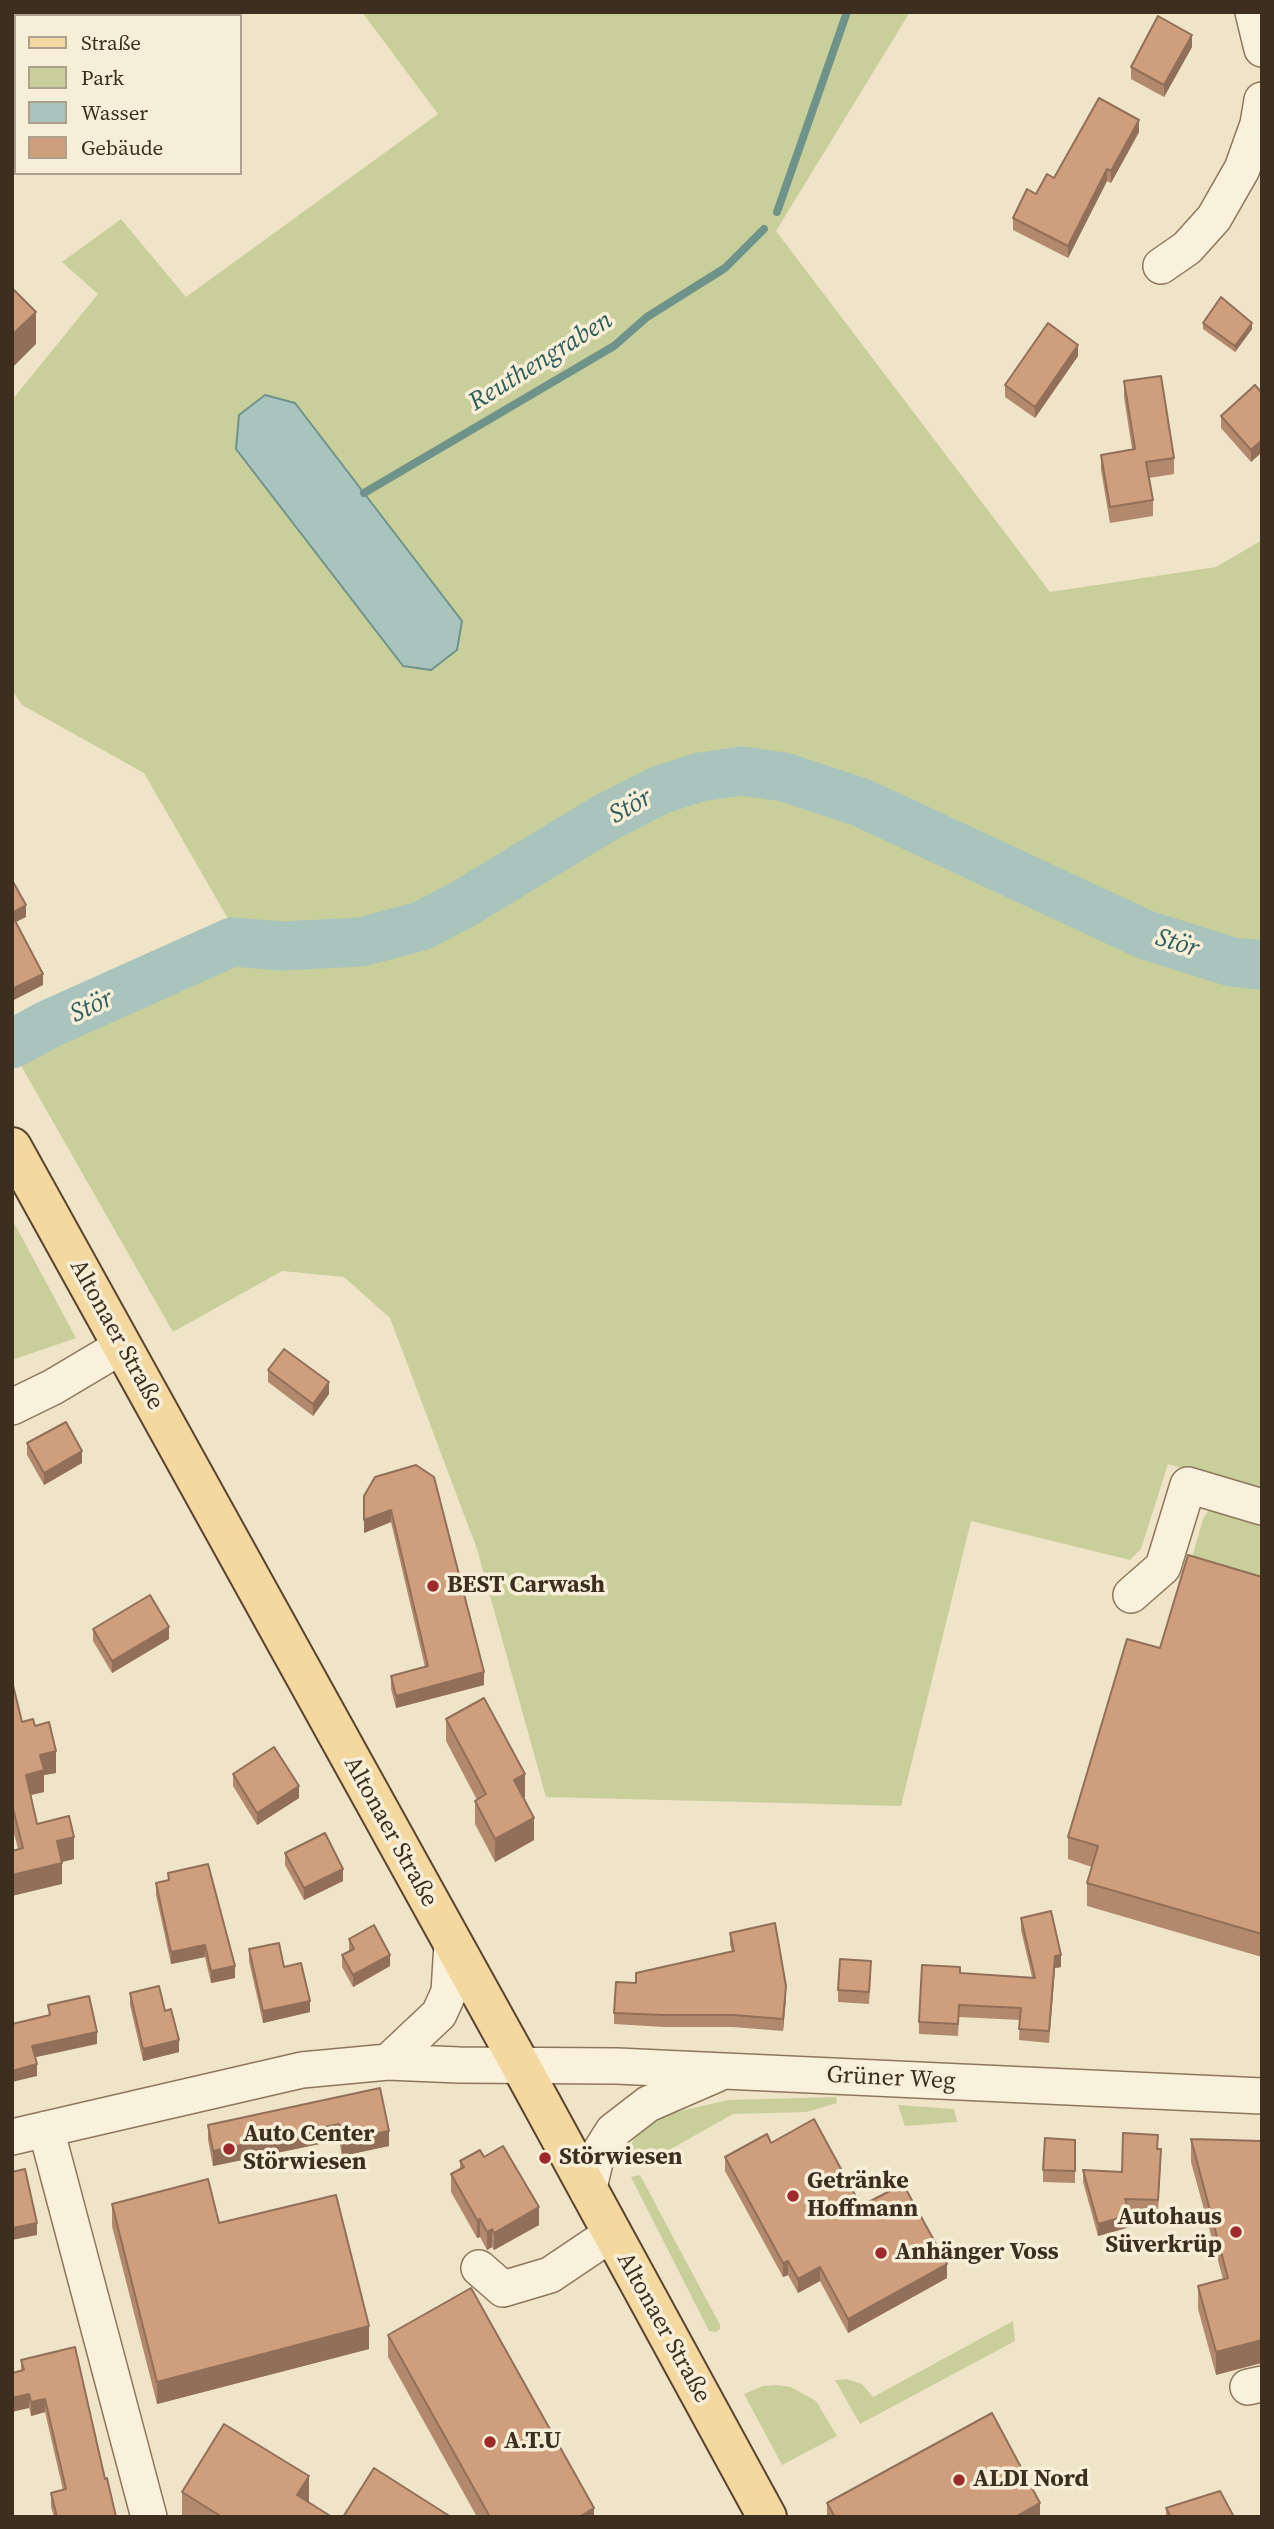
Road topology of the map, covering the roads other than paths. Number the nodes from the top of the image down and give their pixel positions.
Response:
1 (1253, 12) edge
2 (1262, 49) edge
3 (1262, 100) edge
4 (1161, 266) dead end
5 (12, 1147) edge
6 (122, 1346) junction
7 (12, 1407) edge
8 (1262, 1507) edge
9 (1131, 1595) dead end
10 (452, 1944) junction
11 (388, 2062) junction
12 (521, 2066) junction
13 (723, 2071) junction
14 (1262, 2096) edge
15 (46, 2129) junction
16 (12, 2137) edge
17 (588, 2192) junction
18 (611, 2234) junction
19 (479, 2268) dead end
20 (149, 2517) edge
21 (767, 2517) edge

1 - 2 street
3 - 4 street
5 - 6 main road, Altonaer Straße
6 - 7 street
6 - 10 main road, Altonaer Straße
8 - 9 street
10 - 11 street
10 - 12 main road, Altonaer Straße
11 - 12 street
11 - 15 street
12 - 13 street, Grüner Weg
12 - 17 main road, Altonaer Straße
13 - 14 street, Grüner Weg
13 - 17 street
15 - 16 street
15 - 20 street
17 - 18 main road, Altonaer Straße
18 - 19 street
18 - 21 main road, Altonaer Straße

